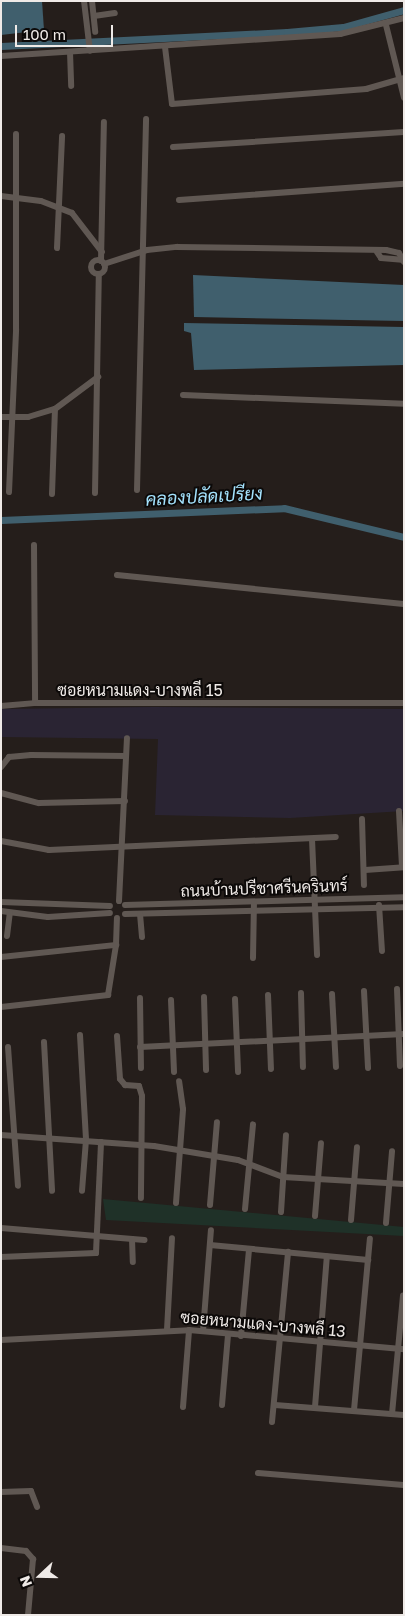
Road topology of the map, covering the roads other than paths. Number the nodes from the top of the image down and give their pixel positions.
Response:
1 (84, 1) edge
2 (92, 1) edge
3 (115, 13) dead end
4 (94, 16) junction
5 (404, 18) edge
6 (386, 24) junction
7 (95, 32) dead end
8 (165, 47) junction
9 (90, 51) junction
10 (70, 52) junction
11 (1, 56) edge
12 (401, 80) edge
13 (71, 86) dead end
14 (404, 98) edge
15 (146, 118) dead end
16 (104, 122) dead end
17 (404, 132) edge
18 (16, 134) dead end
19 (62, 136) dead end
20 (173, 147) dead end
21 (404, 184) edge
22 (1, 196) edge
23 (17, 197) junction
24 (179, 200) dead end
25 (59, 206) junction
26 (57, 248) dead end
27 (147, 250) junction
28 (103, 259) junction
29 (403, 261) edge
30 (99, 274) junction
31 (98, 377) junction
32 (184, 395) dead end
33 (404, 404) edge
34 (55, 409) junction
35 (1, 417) edge
36 (12, 418) junction
37 (137, 490) dead end
38 (9, 492) dead end
39 (95, 493) dead end
40 (52, 494) dead end
41 (34, 545) dead end
42 (117, 575) dead end
43 (404, 604) edge
44 (34, 703) junction
45 (404, 703) edge
46 (1, 706) edge
47 (127, 738) dead end
48 (126, 756) junction
49 (1, 767) edge
50 (1, 793) edge
51 (125, 801) junction
52 (399, 811) dead end
53 (362, 819) dead end
54 (336, 837) dead end
55 (312, 839) junction
56 (1, 841) edge
57 (122, 849) junction
58 (403, 867) edge
59 (365, 870) junction
60 (364, 886) dead end
61 (404, 897) edge
62 (379, 898) junction
63 (316, 901) junction
64 (1, 902) edge
65 (122, 903) junction
66 (254, 903) junction
67 (110, 906) junction
68 (379, 907) junction
69 (404, 907) edge
70 (317, 910) junction
71 (1, 911) edge
72 (254, 912) junction
73 (10, 913) junction
74 (110, 914) junction
75 (126, 914) junction
76 (140, 914) junction
77 (117, 918) junction
78 (7, 936) dead end
79 (142, 937) dead end
80 (116, 945) junction
81 (382, 951) dead end
82 (317, 955) dead end
83 (1, 956) edge
84 (254, 958) dead end
85 (397, 989) dead end
86 (364, 991) dead end
87 (301, 993) dead end
88 (332, 994) dead end
89 (268, 995) dead end
90 (204, 997) dead end
91 (140, 998) dead end
92 (235, 999) dead end
93 (171, 1000) dead end
94 (1, 1007) edge
95 (401, 1034) edge
96 (80, 1035) dead end
97 (366, 1035) junction
98 (117, 1036) dead end
99 (334, 1036) junction
100 (302, 1037) junction
101 (270, 1039) junction
102 (44, 1042) dead end
103 (238, 1044) junction
104 (206, 1045) junction
105 (172, 1046) junction
106 (8, 1047) dead end
107 (140, 1047) junction
108 (400, 1066) dead end
109 (336, 1067) dead end
110 (141, 1068) dead end
111 (303, 1068) dead end
112 (368, 1068) dead end
113 (271, 1069) dead end
114 (206, 1070) dead end
115 (174, 1072) dead end
116 (238, 1072) dead end
117 (179, 1082) dead end
118 (217, 1122) dead end
119 (253, 1124) dead end
120 (286, 1135) dead end
121 (1, 1136) edge
122 (14, 1136) junction
123 (49, 1138) junction
124 (86, 1140) junction
125 (101, 1142) junction
126 (321, 1143) dead end
127 (144, 1146) junction
128 (357, 1147) dead end
129 (392, 1151) dead end
130 (180, 1153) junction
131 (213, 1157) junction
132 (249, 1164) junction
133 (283, 1176) junction
134 (319, 1181) junction
135 (353, 1182) junction
136 (389, 1184) junction
137 (404, 1184) edge
138 (18, 1186) dead end
139 (52, 1191) dead end
140 (82, 1191) dead end
141 (141, 1198) dead end
142 (176, 1203) dead end
143 (210, 1205) dead end
144 (245, 1209) dead end
145 (281, 1212) dead end
146 (315, 1216) dead end
147 (351, 1220) dead end
148 (386, 1223) dead end
149 (1, 1228) edge
150 (211, 1230) dead end
151 (98, 1236) junction
152 (172, 1238) dead end
153 (132, 1239) junction
154 (370, 1239) dead end
155 (145, 1240) dead end
156 (210, 1245) junction
157 (249, 1249) junction
158 (288, 1252) junction
159 (327, 1256) junction
160 (1, 1257) edge
161 (368, 1260) junction
162 (133, 1262) dead end
163 (403, 1296) edge
164 (167, 1330) junction
165 (189, 1330) junction
166 (203, 1331) junction
167 (228, 1334) junction
168 (241, 1336) junction
169 (282, 1339) junction
170 (1, 1340) edge
171 (320, 1342) junction
172 (360, 1345) junction
173 (401, 1348) edge
174 (222, 1405) dead end
175 (275, 1405) junction
176 (183, 1407) dead end
177 (315, 1407) junction
178 (354, 1410) junction
179 (392, 1414) junction
180 (404, 1415) edge
181 (272, 1422) dead end
182 (258, 1473) dead end
183 (404, 1485) edge
184 (1, 1492) edge
185 (37, 1507) dead end
186 (1, 1548) edge
187 (28, 1615) edge

1 - 9 street
2 - 4 street
3 - 4 street
4 - 7 street
5 - 6 street
6 - 8 street
6 - 12 street
8 - 9 street
8 - 12 street
9 - 10 street
10 - 11 street
10 - 13 street
12 - 14 street
15 - 27 street
16 - 28 street
17 - 20 street
18 - 23 street
19 - 25 street
21 - 24 street
22 - 23 street
23 - 25 street
23 - 36 street
25 - 26 street
25 - 28 street
27 - 28 street
27 - 29 street
27 - 37 street
28 - 30 street
28 - 30 street
30 - 31 street
31 - 34 street
31 - 39 street
32 - 33 street
34 - 36 street
34 - 40 street
35 - 36 street
36 - 38 street
41 - 44 street, ซอยหนามแดง-บางพลี 15
42 - 43 street
44 - 45 street, ซอยหนามแดง-บางพลี 15
44 - 46 street
47 - 48 street
48 - 49 street
48 - 51 street
50 - 51 street
51 - 57 street
52 - 58 street
53 - 59 street
54 - 55 street
55 - 57 street
55 - 63 street
56 - 57 street
57 - 65 street
58 - 59 street
59 - 60 street
61 - 62 street, ถนนบ้านปรีชาศรีนครินทร์
62 - 63 street, ถนนบ้านปรีชาศรีนครินทร์
62 - 68 street
63 - 66 street, ถนนบ้านปรีชาศรีนครินทร์
63 - 70 street
64 - 67 street
65 - 66 street, ถนนบ้านปรีชาศรีนครินทร์
65 - 67 street, ถนนบ้านปรีชาศรีนครินทร์
65 - 75 street
66 - 72 street
67 - 74 street
68 - 69 street, ถนนบ้านปรีชาศรีนครินทร์
68 - 70 street, ถนนบ้านปรีชาศรีนครินทร์
68 - 81 street
70 - 72 street, ถนนบ้านปรีชาศรีนครินทร์
70 - 82 street
71 - 73 street
72 - 76 street, ถนนบ้านปรีชาศรีนครินทร์
72 - 84 street
73 - 74 street
73 - 78 street
74 - 77 street
75 - 76 street, ถนนบ้านปรีชาศรีนครินทร์
75 - 77 street, ถนนบ้านปรีชาศรีนครินทร์
76 - 79 street
77 - 80 street
80 - 83 street
80 - 94 street
85 - 95 street
86 - 97 street
87 - 100 street
88 - 99 street
89 - 101 street
90 - 104 street
91 - 107 street
92 - 103 street
93 - 105 street
95 - 97 street
95 - 108 street
96 - 124 street
97 - 99 street
97 - 112 street
98 - 127 street
99 - 100 street
99 - 109 street
100 - 101 street
100 - 111 street
101 - 103 street
101 - 113 street
102 - 123 street
103 - 104 street
103 - 116 street
104 - 105 street
104 - 114 street
105 - 107 street
105 - 115 street
106 - 122 street
107 - 110 street
117 - 130 street
118 - 131 street
119 - 132 street
120 - 133 street
121 - 122 street
122 - 123 street
122 - 138 street
123 - 124 street
123 - 139 street
124 - 125 street
124 - 140 street
125 - 127 street
125 - 151 street
126 - 134 street
127 - 130 street
127 - 141 street
128 - 135 street
129 - 136 street
130 - 131 street
130 - 142 street
131 - 132 street
131 - 143 street
132 - 133 street
132 - 144 street
133 - 134 street
133 - 145 street
134 - 135 street
134 - 146 street
135 - 136 street
135 - 147 street
136 - 137 street
136 - 148 street
149 - 151 street
150 - 156 street
151 - 153 street
151 - 160 street
152 - 164 street
153 - 155 street
153 - 162 street
154 - 161 street
156 - 157 street
156 - 166 street
157 - 158 street
157 - 168 street
158 - 159 street
158 - 169 street
159 - 161 street
159 - 171 street
161 - 172 street
163 - 173 street
164 - 165 street, ซอยหนามแดง-บางพลี 13
164 - 170 street, ซอยหนามแดง-บางพลี 13
165 - 166 street, ซอยหนามแดง-บางพลี 13
165 - 176 street
166 - 167 street, ซอยหนามแดง-บางพลี 13
167 - 168 street, ซอยหนามแดง-บางพลี 13
167 - 174 street
168 - 169 street, ซอยหนามแดง-บางพลี 13
169 - 171 street, ซอยหนามแดง-บางพลี 13
169 - 175 street
171 - 172 street, ซอยหนามแดง-บางพลี 13
171 - 177 street
172 - 173 street, ซอยหนามแดง-บางพลี 13
172 - 178 street
173 - 179 street
175 - 177 street
175 - 181 street
177 - 178 street
178 - 179 street
179 - 180 street
182 - 183 street
184 - 185 street
186 - 187 street

